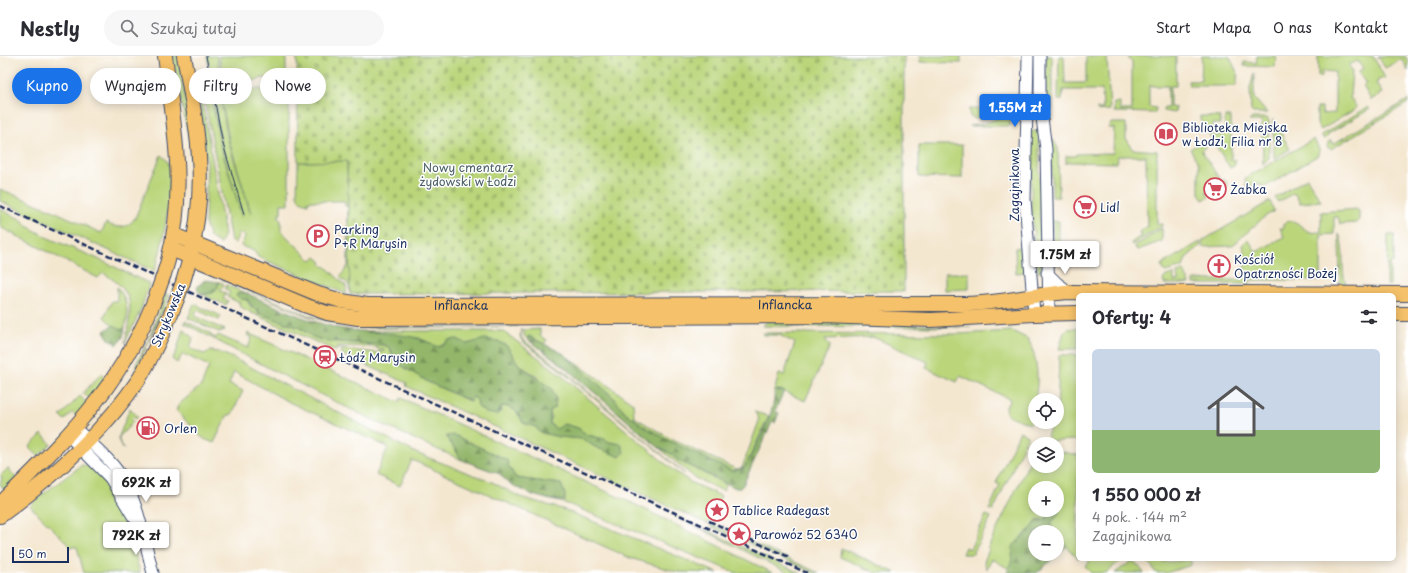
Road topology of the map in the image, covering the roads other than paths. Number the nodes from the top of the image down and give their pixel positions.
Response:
1 (165, 56) edge
2 (184, 56) edge
3 (1028, 56) edge
4 (1040, 56) edge
5 (174, 235) junction
6 (171, 249) junction
7 (192, 250) junction
8 (1047, 273) junction
9 (1069, 292) junction
10 (1048, 293) junction
11 (1238, 293) edge
12 (1396, 294) edge
13 (1408, 294) edge
14 (1033, 295) junction
15 (1076, 313) edge
16 (1034, 314) junction
17 (1049, 314) junction
18 (1396, 314) edge
19 (1408, 314) edge
20 (72, 432) junction
21 (84, 444) junction
22 (0, 504) edge
23 (0, 516) edge
24 (153, 573) edge

1 - 5 main road, Strykowska
2 - 7 main road, Strykowska
3 - 14 street, Zagajnikowa
4 - 8 street
5 - 6 main road, Strykowska
5 - 7 main road, Inflancka
6 - 7 main road, Inflancka
6 - 20 main road, Strykowska, bridge
7 - 14 main road, Inflancka
7 - 16 main road, Inflancka
7 - 21 main road, Strykowska, bridge
8 - 9 street
8 - 10 street
9 - 10 main road, Inflancka
9 - 11 main road, Inflancka
10 - 14 main road, Inflancka
10 - 17 street
12 - 13 main road, Inflancka
14 - 16 street, Zagajnikowa
15 - 17 main road, Inflancka
16 - 17 main road, Inflancka
18 - 19 main road
20 - 21 street
20 - 22 main road, Strykowska
21 - 23 main road, Strykowska
21 - 24 street

